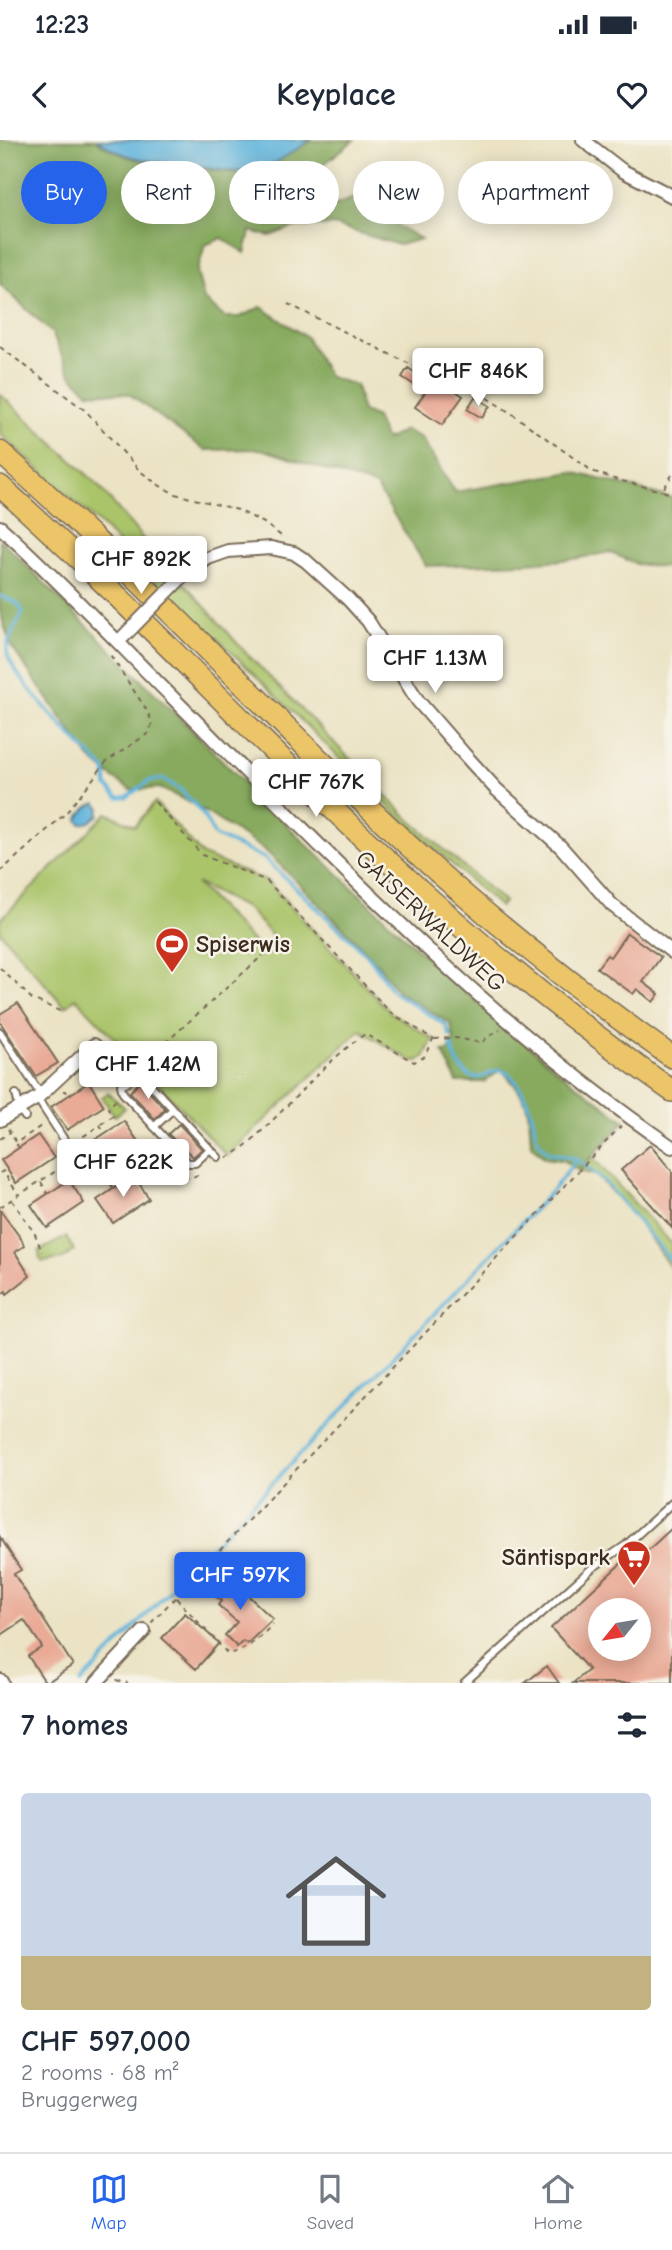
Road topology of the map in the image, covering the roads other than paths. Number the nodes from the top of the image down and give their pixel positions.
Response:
1 (583, 140) edge
2 (672, 196) edge
3 (0, 452) edge
4 (0, 486) edge
5 (0, 527) edge
6 (119, 640) junction
7 (672, 952) edge
8 (0, 1032) edge
9 (672, 1058) edge
10 (126, 1080) junction
11 (672, 1091) edge
12 (16, 1094) dead end
13 (39, 1097) junction
14 (173, 1109) junction
15 (23, 1113) junction
16 (1, 1119) edge
17 (154, 1127) junction
18 (672, 1147) edge
19 (211, 1149) junction
20 (218, 1157) road end
21 (76, 1158) road end
22 (672, 1503) edge
23 (144, 1631) road end
24 (96, 1683) edge
25 (464, 1683) edge

1 - 2 street
3 - 9 highway
4 - 11 highway
5 - 6 street, GAISERWALDWEG
6 - 7 street, bridge
6 - 18 street, GAISERWALDWEG
8 - 13 lane
10 - 13 street
10 - 14 lane
10 - 17 lane
12 - 15 lane
13 - 15 street
13 - 21 lane
14 - 17 lane
14 - 19 lane
15 - 16 street
17 - 19 lane
19 - 20 lane
22 - 25 lane
23 - 24 street

